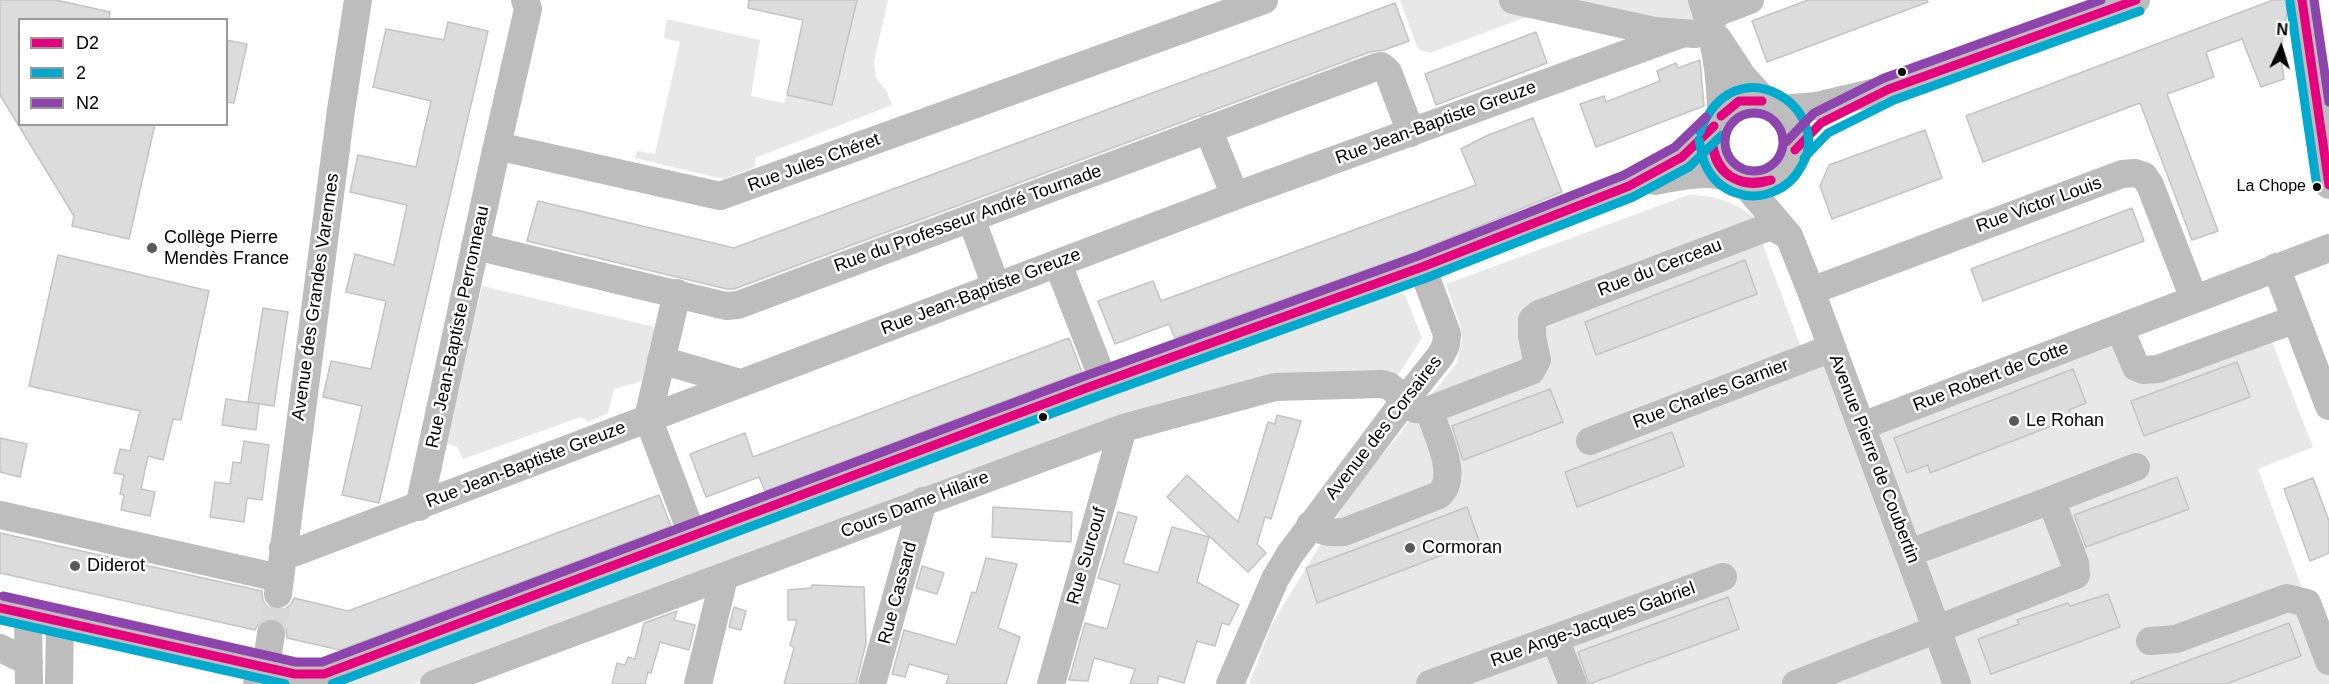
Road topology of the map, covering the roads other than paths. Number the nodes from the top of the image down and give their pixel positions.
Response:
1 (358, 0) edge
2 (525, 0) edge
3 (1263, 0) edge
4 (1513, 0) edge
5 (1750, 0) edge
6 (2136, 0) edge
7 (2302, 0) edge
8 (1707, 15) edge
9 (1681, 34) junction
10 (2322, 87) edge
11 (1889, 89) junction
12 (1772, 105) junction
13 (1718, 121) junction
14 (1208, 129) junction
15 (1411, 133) junction
16 (497, 146) junction
17 (1793, 156) junction
18 (1738, 181) junction
19 (2329, 185) edge
20 (1629, 186) junction
21 (1235, 196) junction
22 (971, 218) junction
23 (1789, 236) junction
24 (475, 246) junction
25 (2329, 248) edge
26 (1058, 264) junction
27 (1422, 267) junction
28 (2276, 267) junction
29 (996, 286) junction
30 (1811, 291) junction
31 (677, 292) junction
32 (2194, 299) junction
33 (2296, 319) junction
34 (2120, 329) junction
35 (1832, 348) junction
36 (661, 360) junction
37 (1104, 382) junction
38 (740, 383) junction
39 (2328, 398) edge
40 (1412, 404) junction
41 (648, 418) junction
42 (1862, 426) junction
43 (1123, 428) junction
44 (1590, 441) dead end
45 (2136, 467) dead end
46 (2051, 500) junction
47 (923, 501) junction
48 (418, 507) junction
49 (0, 515) edge
50 (1310, 525) junction
51 (693, 537) junction
52 (283, 548) junction
53 (1909, 553) junction
54 (1723, 577) dead end
55 (724, 578) junction
56 (0, 608) edge
57 (28, 615) junction
58 (60, 621) junction
59 (1937, 630) junction
60 (271, 634) tunnel mouth
61 (1555, 639) junction
62 (2150, 641) dead end
63 (0, 648) edge
64 (513, 656) junction
65 (2329, 661) edge
66 (29, 673) edge
67 (261, 676) edge
68 (705, 680) edge
69 (59, 684) edge
70 (434, 684) edge
71 (509, 684) edge
72 (872, 684) edge
73 (1051, 684) edge
74 (1230, 684) edge
75 (1430, 684) edge
76 (1573, 684) edge
77 (1796, 684) edge
78 (1958, 684) edge

1 - 52 street, Avenue des Grandes Varennes
2 - 16 street
3 - 16 street, Rue Jules Chéret
4 - 9 street
5 - 8 street
6 - 11 street
7 - 10 street
8 - 9 street
8 - 12 street
8 - 13 street
9 - 15 street, Rue Jean-Baptiste Greuze
10 - 19 street
11 - 12 street
11 - 17 street
12 - 13 street
12 - 17 street
13 - 18 street
13 - 20 street
14 - 15 street, Rue du Professeur André Tournade
14 - 21 street
14 - 22 street, Rue du Professeur André Tournade
15 - 21 street, Rue Jean-Baptiste Greuze
16 - 24 street, Rue Jean-Baptiste Perronneau
17 - 18 street
17 - 23 street, Avenue Pierre de Coubertin
18 - 20 street
18 - 23 street, Avenue Pierre de Coubertin
20 - 27 street
21 - 26 street, Rue Jean-Baptiste Greuze
22 - 29 street
22 - 31 street, Rue du Professeur André Tournade
23 - 30 street, Avenue Pierre de Coubertin
23 - 40 street, Rue du Cerceau
24 - 31 street, Rue du Professeur André Tournade
24 - 48 street, Rue Jean-Baptiste Perronneau
25 - 28 street, Rue Robert de Cotte
26 - 29 street, Rue Jean-Baptiste Greuze
26 - 37 street
27 - 37 street
27 - 40 street, Avenue des Corsaires
28 - 32 street, Rue Robert de Cotte
28 - 33 street
29 - 38 street, Rue Jean-Baptiste Greuze
30 - 32 street, Rue Victor Louis
30 - 35 street, Avenue Pierre de Coubertin
31 - 36 street
32 - 34 street, Rue Robert de Cotte
33 - 34 street
33 - 39 street
34 - 42 street, Rue Robert de Cotte
35 - 42 street, Avenue Pierre de Coubertin
35 - 44 street, Rue Charles Garnier
36 - 38 street
36 - 41 street
37 - 51 street
38 - 41 street, Rue Jean-Baptiste Greuze
40 - 43 street, Cours Dame Hilaire
40 - 50 street, Avenue des Corsaires
40 - 50 street
41 - 48 street, Rue Jean-Baptiste Greuze
41 - 51 street
42 - 53 street, Avenue Pierre de Coubertin
43 - 47 street, Cours Dame Hilaire
43 - 73 street, Rue Surcouf
45 - 46 street
46 - 53 street
46 - 59 street
47 - 55 street, Cours Dame Hilaire
47 - 72 street, Rue Cassard
48 - 52 street, Rue Jean-Baptiste Greuze
49 - 52 street, Avenue des Grandes Varennes
50 - 74 street, Avenue des Corsaires
51 - 67 street
53 - 59 street, Avenue Pierre de Coubertin
54 - 61 street, Rue Ange-Jacques Gabriel
55 - 64 street, Cours Dame Hilaire
55 - 68 street
56 - 57 street
57 - 58 street
57 - 66 street
58 - 67 street
58 - 69 street
59 - 77 street
59 - 78 street, Avenue Pierre de Coubertin
60 - 67 street
61 - 75 street, Rue Ange-Jacques Gabriel
61 - 76 street
62 - 65 street
63 - 66 street
64 - 70 street, Cours Dame Hilaire
64 - 71 street

